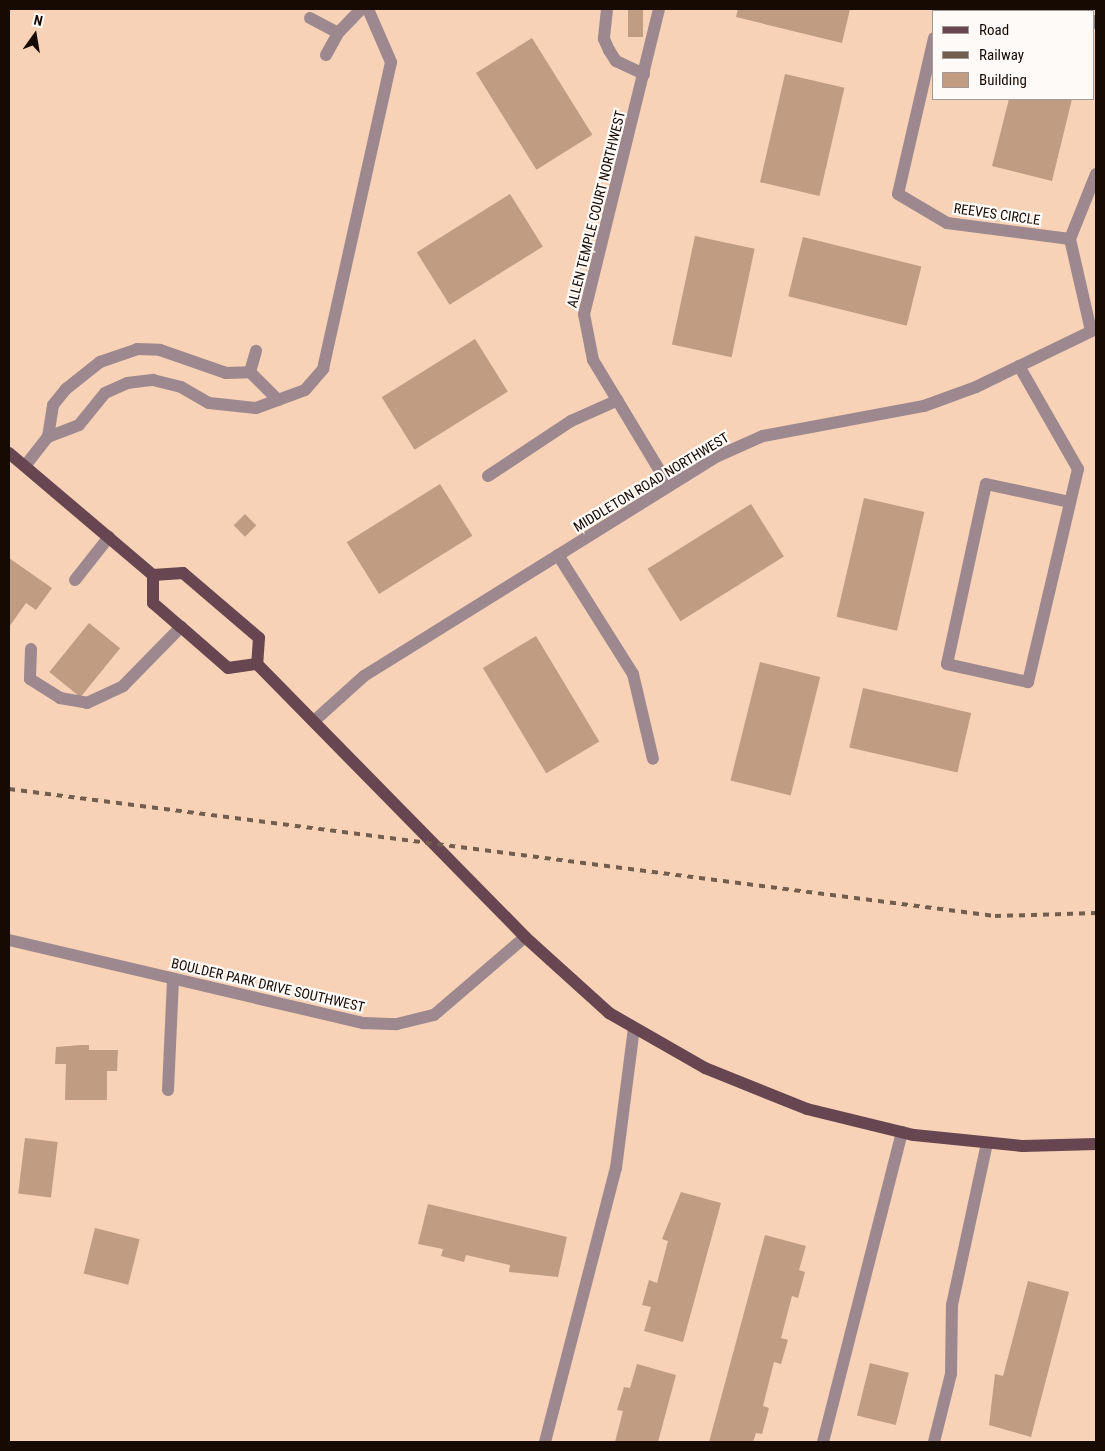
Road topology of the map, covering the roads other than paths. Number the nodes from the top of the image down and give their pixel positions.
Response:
1 (360, 9) edge
2 (368, 9) edge
3 (607, 9) edge
4 (659, 9) edge
5 (310, 18) dead end
6 (338, 33) junction
7 (932, 47) edge
8 (326, 55) dead end
9 (644, 74) junction
10 (1096, 174) edge
11 (1070, 239) junction
12 (1094, 330) edge
13 (256, 351) dead end
14 (1019, 366) junction
15 (250, 372) junction
16 (278, 400) junction
17 (618, 400) junction
18 (48, 437) junction
19 (9, 454) edge
20 (25, 466) junction
21 (488, 476) dead end
22 (669, 486) junction
23 (1070, 502) junction
24 (109, 537) junction
25 (558, 555) junction
26 (153, 575) junction
27 (75, 580) dead end
28 (181, 628) junction
29 (31, 649) dead end
30 (257, 664) junction
31 (314, 721) junction
32 (653, 759) dead end
33 (525, 937) junction
34 (9, 940) edge
35 (173, 978) junction
36 (634, 1028) junction
37 (168, 1090) dead end
38 (902, 1132) junction
39 (987, 1142) junction
40 (1096, 1144) edge
41 (546, 1442) edge
42 (822, 1442) edge
43 (934, 1442) edge

1 - 6 street
2 - 16 street
3 - 9 street
4 - 9 street, ALLEN TEMPLE COURT NORTHWEST
5 - 6 street
6 - 8 street
7 - 11 street, REEVES CIRCLE
9 - 17 street, ALLEN TEMPLE COURT NORTHWEST
10 - 11 street
11 - 12 street
12 - 14 street, MIDDLETON ROAD NORTHWEST
13 - 15 street
14 - 22 street, MIDDLETON ROAD NORTHWEST
14 - 23 street
15 - 16 street
15 - 18 street
16 - 18 street
17 - 21 street
17 - 22 street, ALLEN TEMPLE COURT NORTHWEST
18 - 20 street
19 - 20 main road
20 - 24 main road
22 - 25 street, MIDDLETON ROAD NORTHWEST
23 - 23 street
24 - 26 main road
24 - 27 street
25 - 31 street, MIDDLETON ROAD NORTHWEST
25 - 32 street
26 - 28 main road
26 - 30 main road
28 - 29 street
28 - 30 main road
30 - 31 main road
31 - 33 main road
33 - 35 street, BOULDER PARK DRIVE SOUTHWEST
33 - 36 main road
34 - 35 street, BOULDER PARK DRIVE SOUTHWEST
35 - 37 street
36 - 38 main road
36 - 41 street
38 - 39 main road
38 - 42 street
39 - 40 main road
39 - 43 street

